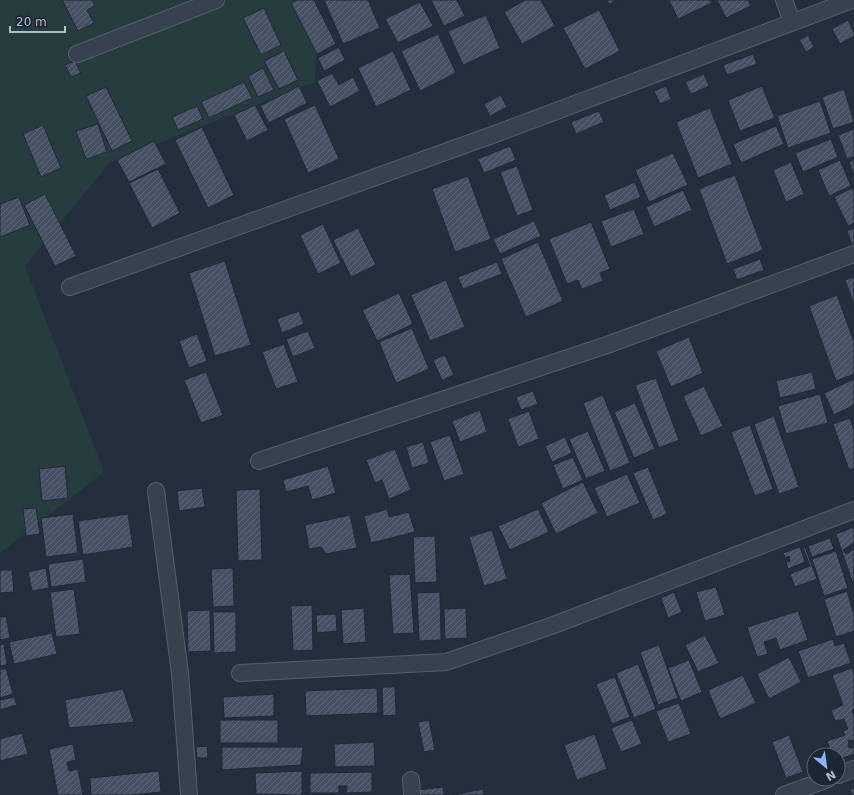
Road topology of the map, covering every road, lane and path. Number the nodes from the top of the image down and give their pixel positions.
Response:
1 (216, 0) edge
2 (784, 0) edge
3 (852, 0) edge
4 (792, 22) junction
5 (77, 54) dead end
6 (854, 254) edge
7 (70, 287) dead end
8 (259, 461) dead end
9 (156, 491) dead end
10 (854, 510) edge
11 (240, 673) dead end
12 (806, 787) edge
13 (189, 795) edge
14 (784, 795) edge

1 - 5 street
2 - 4 street
3 - 4 street
4 - 7 street
6 - 8 street
9 - 13 street
10 - 11 street
12 - 14 street

